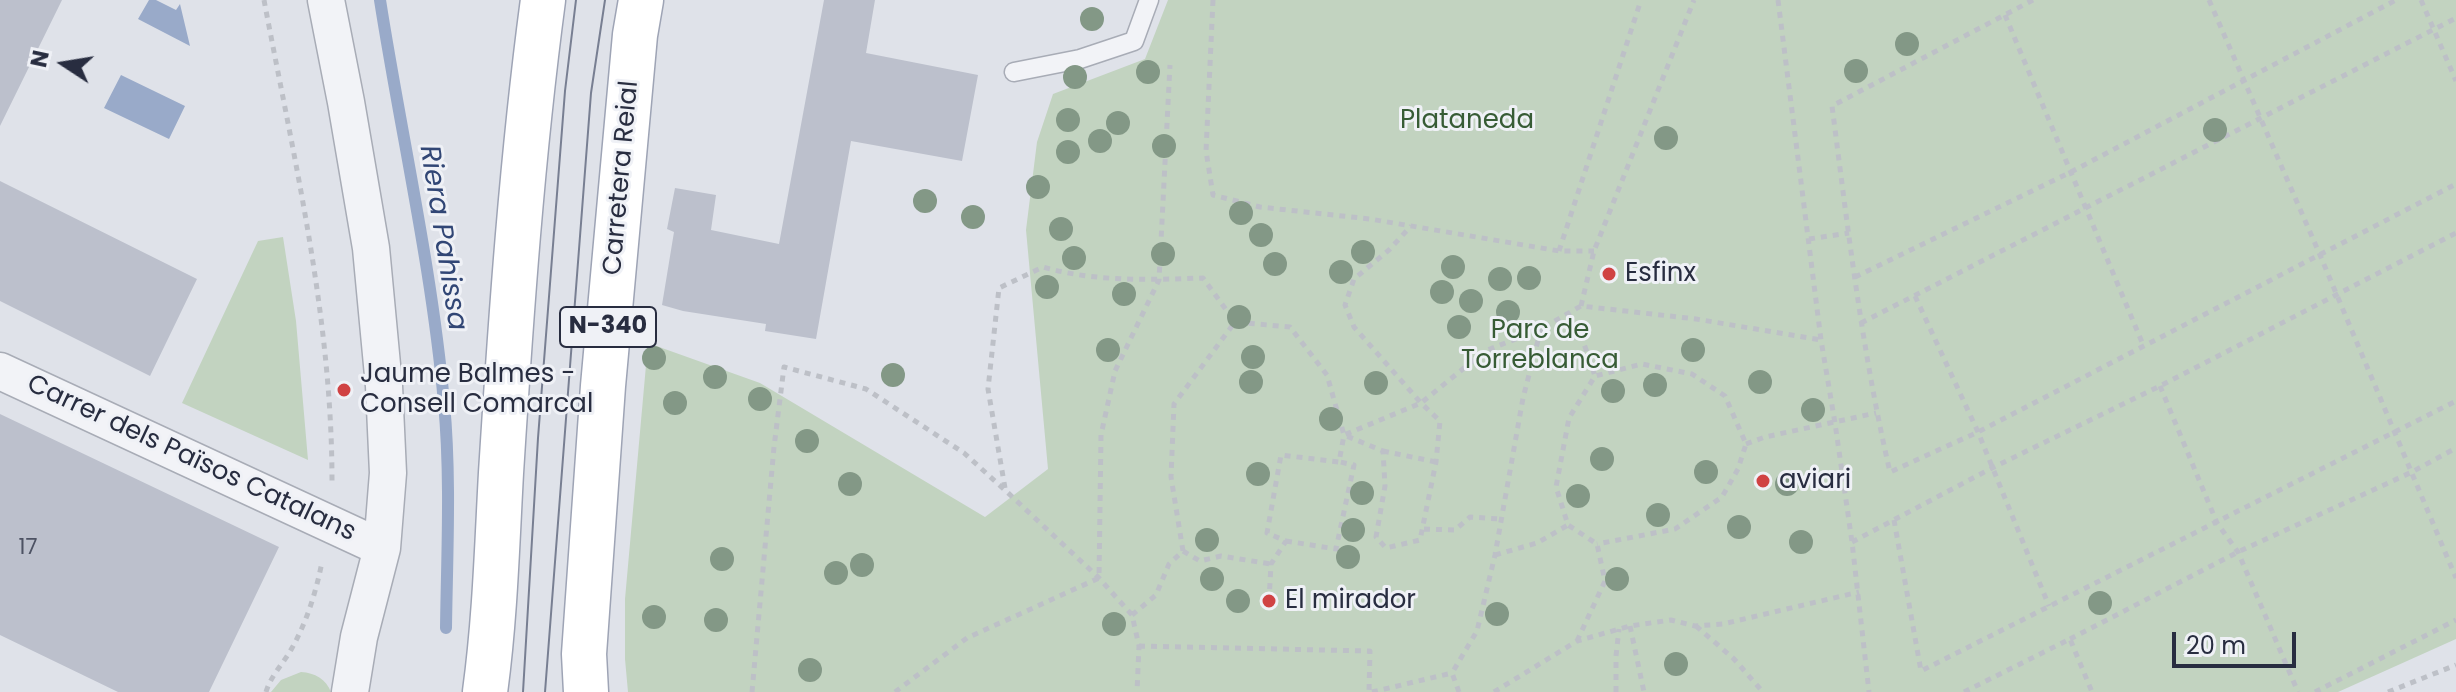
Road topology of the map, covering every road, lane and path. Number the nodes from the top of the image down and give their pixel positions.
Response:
1 (264, 0) edge
2 (326, 0) edge
3 (543, 0) edge
4 (641, 0) edge
5 (1149, 0) edge
6 (1213, 0) edge
7 (1641, 0) edge
8 (1694, 0) edge
9 (1778, 0) edge
10 (2033, 0) edge
11 (2209, 0) edge
12 (2396, 0) edge
13 (2421, 0) edge
14 (2005, 15) junction
15 (2456, 18) edge
16 (2434, 29) junction
17 (1170, 65) dead end
18 (1014, 72) dead end
19 (2243, 79) junction
20 (2456, 81) edge
21 (2261, 119) junction
22 (2069, 173) junction
23 (2456, 184) edge
24 (2084, 208) junction
25 (1411, 226) junction
26 (1849, 233) junction
27 (2456, 233) edge
28 (1809, 239) junction
29 (1559, 251) junction
30 (1594, 251) junction
31 (2320, 255) junction
32 (1855, 277) junction
33 (1159, 280) junction
34 (2336, 295) junction
35 (1915, 296) junction
36 (1581, 306) junction
37 (1568, 314) junction
38 (1235, 322) junction
39 (1861, 323) junction
40 (1541, 329) junction
41 (1821, 340) junction
42 (2144, 347) junction
43 (0, 371) edge
44 (1595, 376) junction
45 (2160, 386) junction
46 (2456, 401) edge
47 (1421, 403) junction
48 (1876, 413) junction
49 (1835, 423) junction
50 (1978, 432) junction
51 (2394, 433) junction
52 (1344, 435) junction
53 (1746, 444) junction
54 (2456, 448) edge
55 (1383, 451) junction
56 (1339, 462) junction
57 (1436, 462) junction
58 (1992, 468) junction
59 (2412, 472) junction
60 (1006, 491) junction
61 (1500, 519) junction
62 (1894, 520) junction
63 (2217, 523) junction
64 (330, 524) junction
65 (1568, 525) junction
66 (1424, 529) junction
67 (1286, 541) junction
68 (1852, 542) junction
69 (1597, 544) junction
70 (382, 548) junction
71 (1183, 551) junction
72 (2238, 552) junction
73 (1495, 555) junction
74 (1271, 564) junction
75 (1099, 578) junction
76 (2456, 578) edge
77 (1859, 592) junction
78 (1269, 601) dead end
79 (2049, 606) junction
80 (1132, 615) junction
81 (2456, 620) edge
82 (1630, 626) junction
83 (1695, 626) junction
84 (1619, 629) junction
85 (2070, 639) junction
86 (1577, 641) junction
87 (1139, 646) junction
88 (2456, 665) edge
89 (1452, 673) junction
90 (266, 692) edge
91 (350, 692) edge
92 (485, 692) edge
93 (586, 692) edge
94 (752, 692) edge
95 (895, 692) edge
96 (1137, 692) edge
97 (1370, 692) edge
98 (1459, 692) edge
99 (1494, 692) edge
100 (1616, 692) edge
101 (1644, 692) edge
102 (1763, 692) edge
103 (1869, 692) edge
104 (1964, 692) edge
105 (2092, 692) edge
106 (2298, 692) edge
107 (2315, 692) edge
108 (2388, 692) edge

1 - 64 path
2 - 70 street
3 - 92 main road
4 - 93 main road, Carretera Reial / N-340
5 - 18 lane
6 - 25 path
7 - 29 path
8 - 30 path
9 - 28 path
10 - 14 path
11 - 19 path
12 - 19 path
13 - 16 path
14 - 22 path
14 - 26 path
15 - 16 path
16 - 20 path
16 - 21 path
17 - 33 path
19 - 21 path
19 - 22 path
21 - 24 path
21 - 31 path
22 - 24 path
22 - 32 path
23 - 31 path
24 - 35 path
24 - 42 path
25 - 29 path
25 - 47 path
26 - 28 path
26 - 32 path
27 - 34 path
28 - 41 path
29 - 30 path
30 - 36 path
31 - 34 path
31 - 42 path
32 - 39 path
33 - 38 path
33 - 60 path
33 - 75 path
34 - 45 path
34 - 51 path
35 - 39 path
35 - 50 path
36 - 37 path
36 - 41 path
37 - 40 path
37 - 44 path
38 - 52 path
38 - 71 path
39 - 48 path
40 - 47 path
40 - 61 path
41 - 49 path
42 - 50 path
43 - 64 street, Carrer dels Països Catalans
44 - 53 path
44 - 65 path
45 - 58 path
45 - 63 path
46 - 51 path
47 - 52 path
47 - 57 path
48 - 49 path
48 - 50 path
49 - 53 path
49 - 68 path
50 - 58 path
51 - 59 path
51 - 63 path
52 - 55 path
52 - 56 path
53 - 69 path
54 - 59 path
55 - 57 path
55 - 66 path
56 - 67 path
56 - 67 path
57 - 66 path
58 - 62 path
58 - 79 path
59 - 72 path
59 - 76 path
60 - 75 path
60 - 94 path
61 - 66 path
61 - 73 path
62 - 68 path
62 - 79 path
63 - 72 path
63 - 79 path
64 - 70 street, Carrer dels Països Catalans
64 - 90 path
65 - 69 path
65 - 73 path
67 - 74 path
68 - 77 path
69 - 86 path
70 - 91 street
71 - 74 path
71 - 80 path
72 - 85 path
72 - 106 path
73 - 89 path
74 - 78 path
75 - 80 path
75 - 95 path
77 - 83 path
77 - 103 path
80 - 87 path
81 - 107 path
82 - 83 path
82 - 84 path
82 - 101 path
83 - 102 path
84 - 86 path
84 - 100 path
85 - 104 path
85 - 105 path
86 - 99 path
87 - 96 path
87 - 97 path
88 - 108 path
89 - 97 path
89 - 98 path

